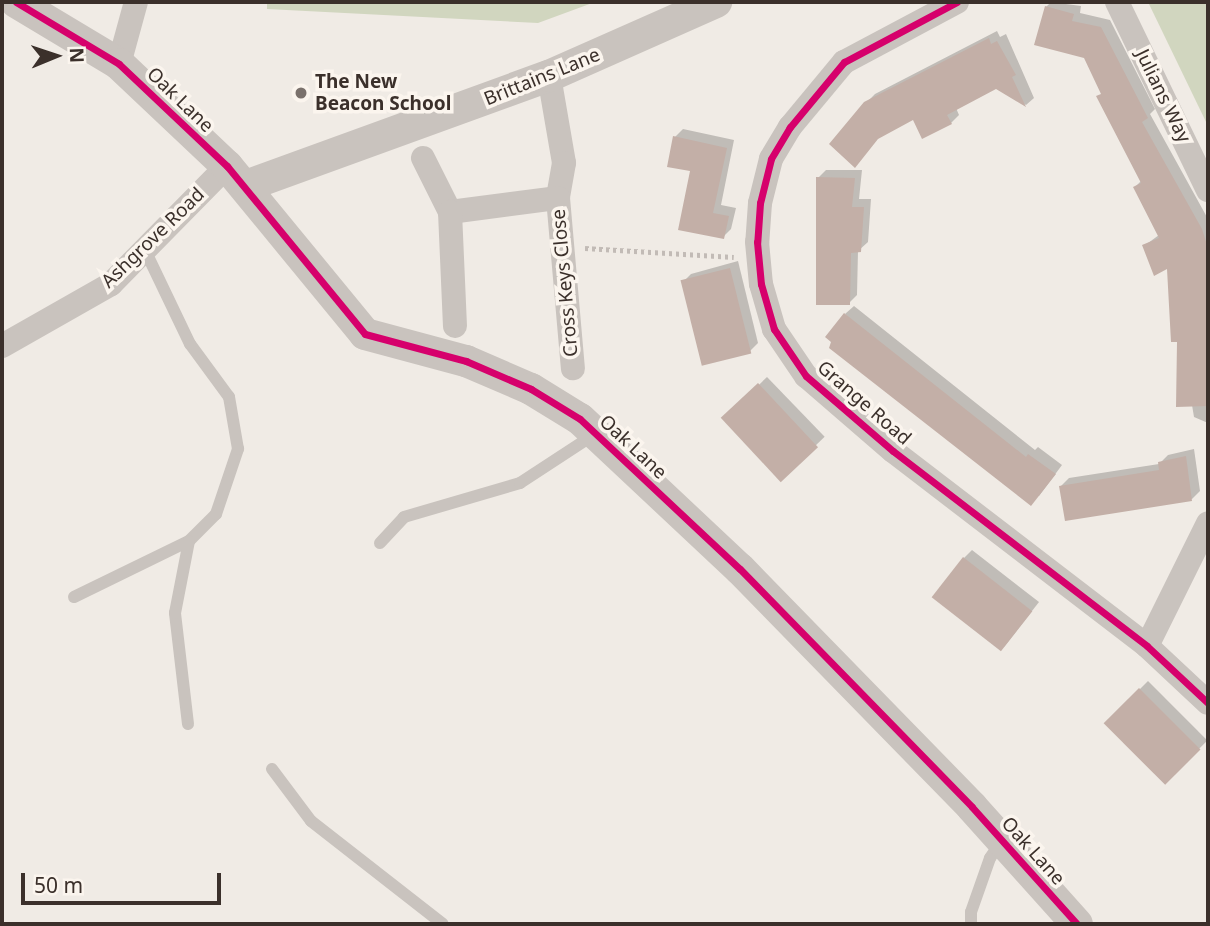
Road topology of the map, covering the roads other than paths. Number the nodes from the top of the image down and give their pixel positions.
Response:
1 (16, 2) edge
2 (136, 2) edge
3 (957, 2) edge
4 (1117, 2) edge
5 (712, 3) edge
6 (119, 64) junction
7 (549, 76) junction
8 (423, 158) dead end
9 (237, 176) junction
10 (1208, 190) edge
11 (558, 198) junction
12 (450, 212) junction
13 (145, 250) junction
14 (455, 326) dead end
15 (2, 346) edge
16 (573, 368) dead end
17 (595, 434) junction
18 (1208, 523) edge
19 (189, 541) junction
20 (380, 543) dead end
21 (74, 597) dead end
22 (1147, 646) junction
23 (1208, 703) edge
24 (188, 724) dead end
25 (272, 769) dead end
26 (1002, 841) junction
27 (443, 924) edge
28 (971, 924) edge
29 (1077, 924) edge

1 - 6 street, Oak Lane
2 - 6 street
3 - 22 street, Grange Road
4 - 10 street, Julians Way
5 - 7 street, Brittains Lane
6 - 9 street, Oak Lane
7 - 9 street, Brittains Lane
7 - 11 street, Cross Keys Close
8 - 12 street
9 - 13 street, Ashgrove Road
9 - 17 street, Oak Lane
11 - 12 street, Cross Keys Close
11 - 16 street, Cross Keys Close
12 - 14 street
13 - 15 street, Ashgrove Road
13 - 19 lane
17 - 20 lane
17 - 26 street, Oak Lane
18 - 22 street
19 - 21 lane
19 - 24 lane
22 - 23 street, Grange Road
25 - 27 lane
26 - 28 lane
26 - 29 street, Oak Lane

